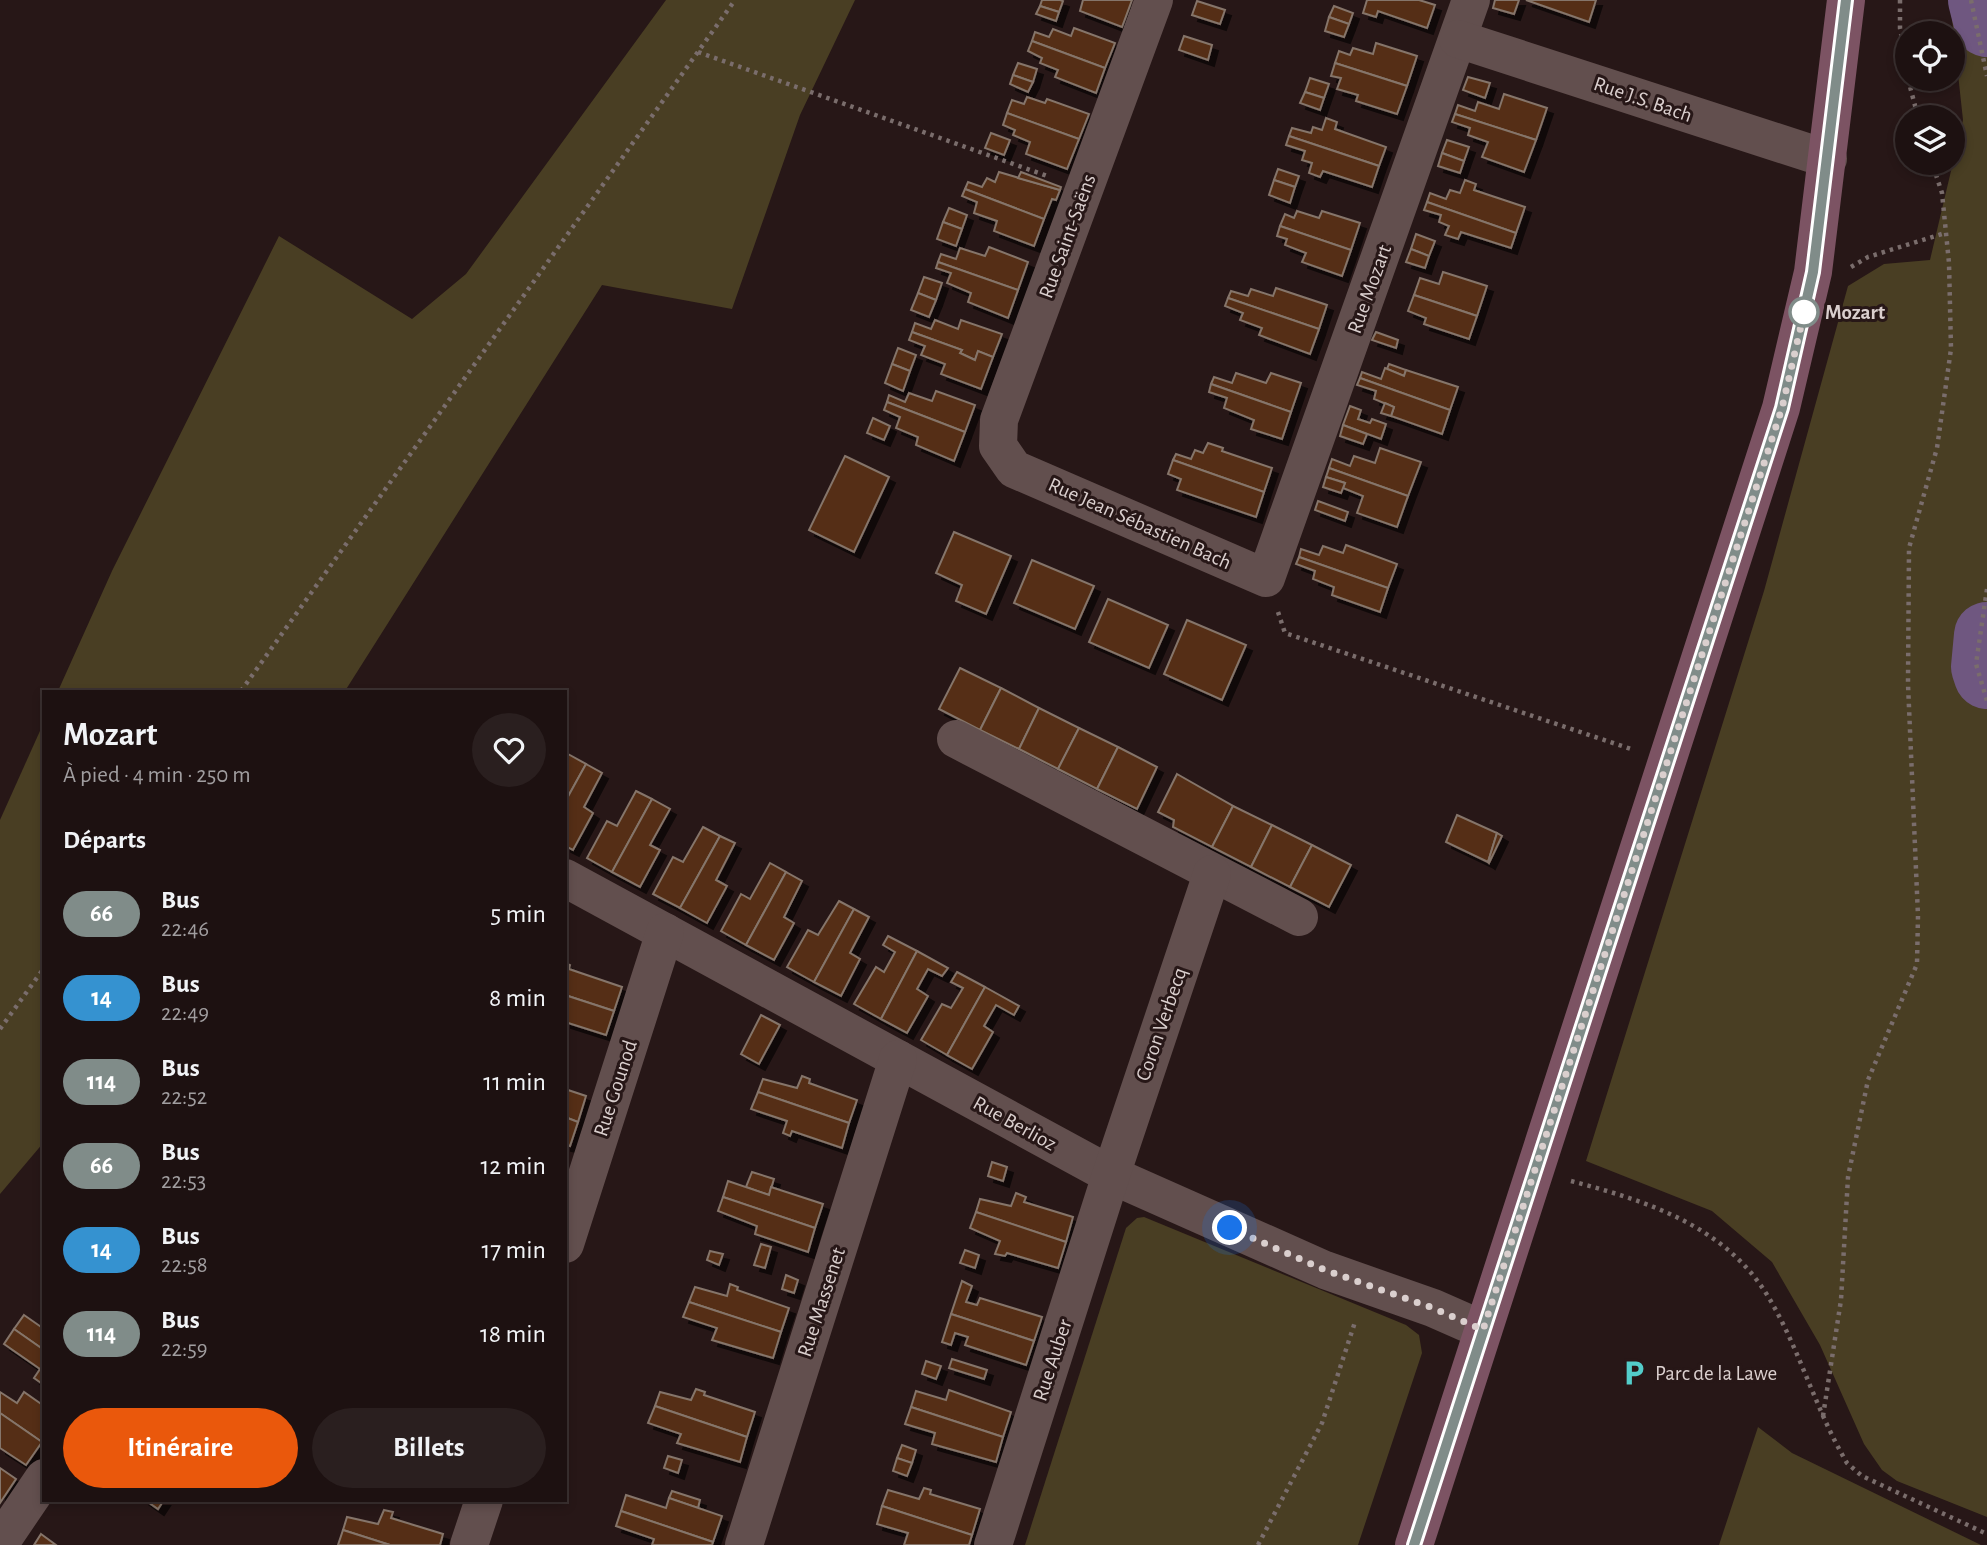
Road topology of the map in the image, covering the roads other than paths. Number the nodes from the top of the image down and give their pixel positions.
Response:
1 (1154, 0) edge
2 (1471, 0) edge
3 (1846, 0) edge
4 (1458, 39) junction
5 (1828, 159) junction
6 (1014, 468) joint
7 (1266, 578) joint
8 (956, 739) dead end
9 (1212, 874) junction
10 (567, 878) edge
11 (1299, 917) dead end
12 (665, 932) junction
13 (898, 1059) junction
14 (1111, 1175) junction
15 (567, 1238) edge
16 (1483, 1330) junction
17 (42, 1481) edge
18 (483, 1502) edge
19 (0, 1543) edge
20 (469, 1545) edge
21 (744, 1545) edge
22 (993, 1545) edge
23 (1415, 1545) edge

1 - 6 street, Rue Saint-Saëns
2 - 4 street, Rue Mozart
3 - 5 main road
4 - 5 street, Rue J.S. Bach
4 - 7 street, Rue Mozart
5 - 16 main road
6 - 7 street, Rue Jean Sébastien Bach
8 - 9 street
9 - 11 street
9 - 14 street, Coron Verbecq
10 - 12 street, Rue Berlioz
12 - 13 street, Rue Berlioz
12 - 15 street, Rue Gounod
13 - 14 street, Rue Berlioz
13 - 21 street, Rue Massenet
14 - 16 street, Rue Berlioz
14 - 22 street, Rue Auber
16 - 23 main road
17 - 19 street
18 - 20 street

